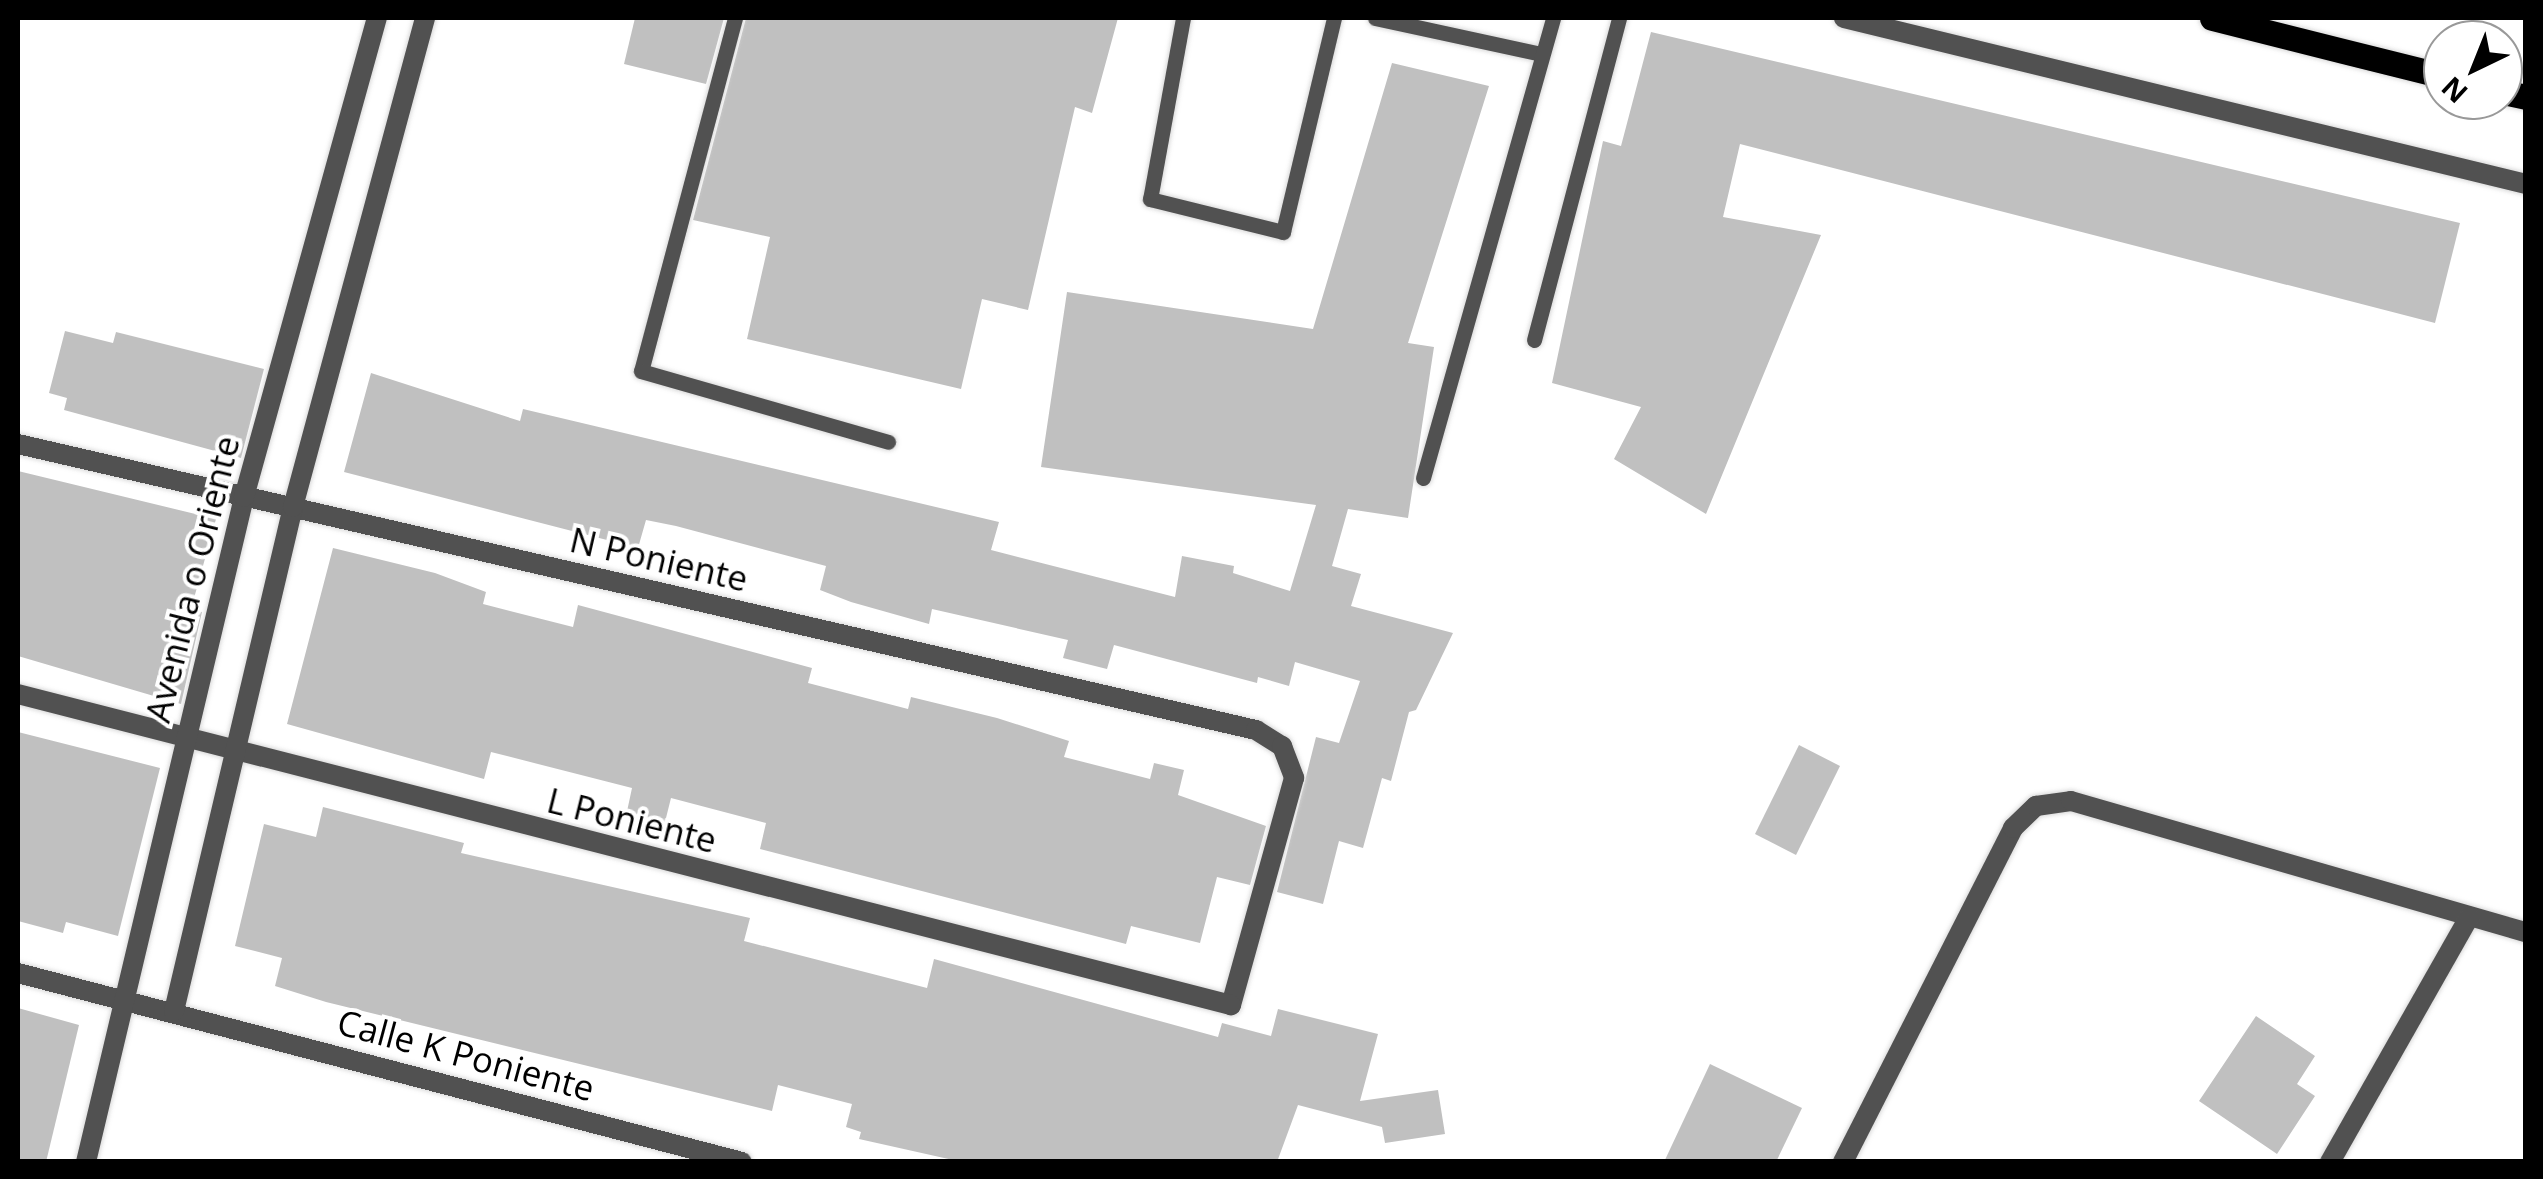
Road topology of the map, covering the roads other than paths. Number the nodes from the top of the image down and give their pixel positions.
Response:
1 (377, 18) edge
2 (425, 18) edge
3 (734, 18) edge
4 (1183, 18) edge
5 (1334, 18) edge
6 (1374, 18) edge
7 (1553, 18) edge
8 (1619, 18) edge
9 (1844, 18) edge
10 (2212, 18) edge
11 (1542, 54) junction
12 (2423, 71) edge
13 (2526, 184) edge
14 (1534, 340) dead end
15 (888, 442) dead end
16 (18, 444) edge
17 (1424, 478) dead end
18 (244, 496) junction
19 (293, 507) junction
20 (18, 694) edge
21 (184, 741) junction
22 (232, 753) junction
23 (2469, 917) junction
24 (2526, 932) edge
25 (18, 973) edge
26 (127, 1001) junction
27 (1231, 1004) joint
28 (174, 1011) junction
29 (86, 1162) edge
30 (742, 1162) edge
31 (1842, 1162) edge
32 (2330, 1162) edge

1 - 18 street, Avenida o Oriente
2 - 19 street
3 - 15 lane
4 - 5 lane
6 - 11 lane
7 - 11 lane
8 - 14 lane
9 - 13 street
10 - 12 main road
11 - 17 lane
16 - 18 street, N Poniente
18 - 19 street, N Poniente
18 - 21 street, Avenida o Oriente
19 - 22 street
19 - 27 street, N Poniente
20 - 21 street, L Poniente
21 - 22 street, L Poniente
21 - 26 street, Avenida o Oriente
22 - 27 street, L Poniente
22 - 28 street
23 - 24 street
23 - 31 street
23 - 32 street
25 - 26 street, Calle K Poniente
26 - 28 street, Calle K Poniente
26 - 29 street, Avenida o Oriente
28 - 30 street, Calle K Poniente

